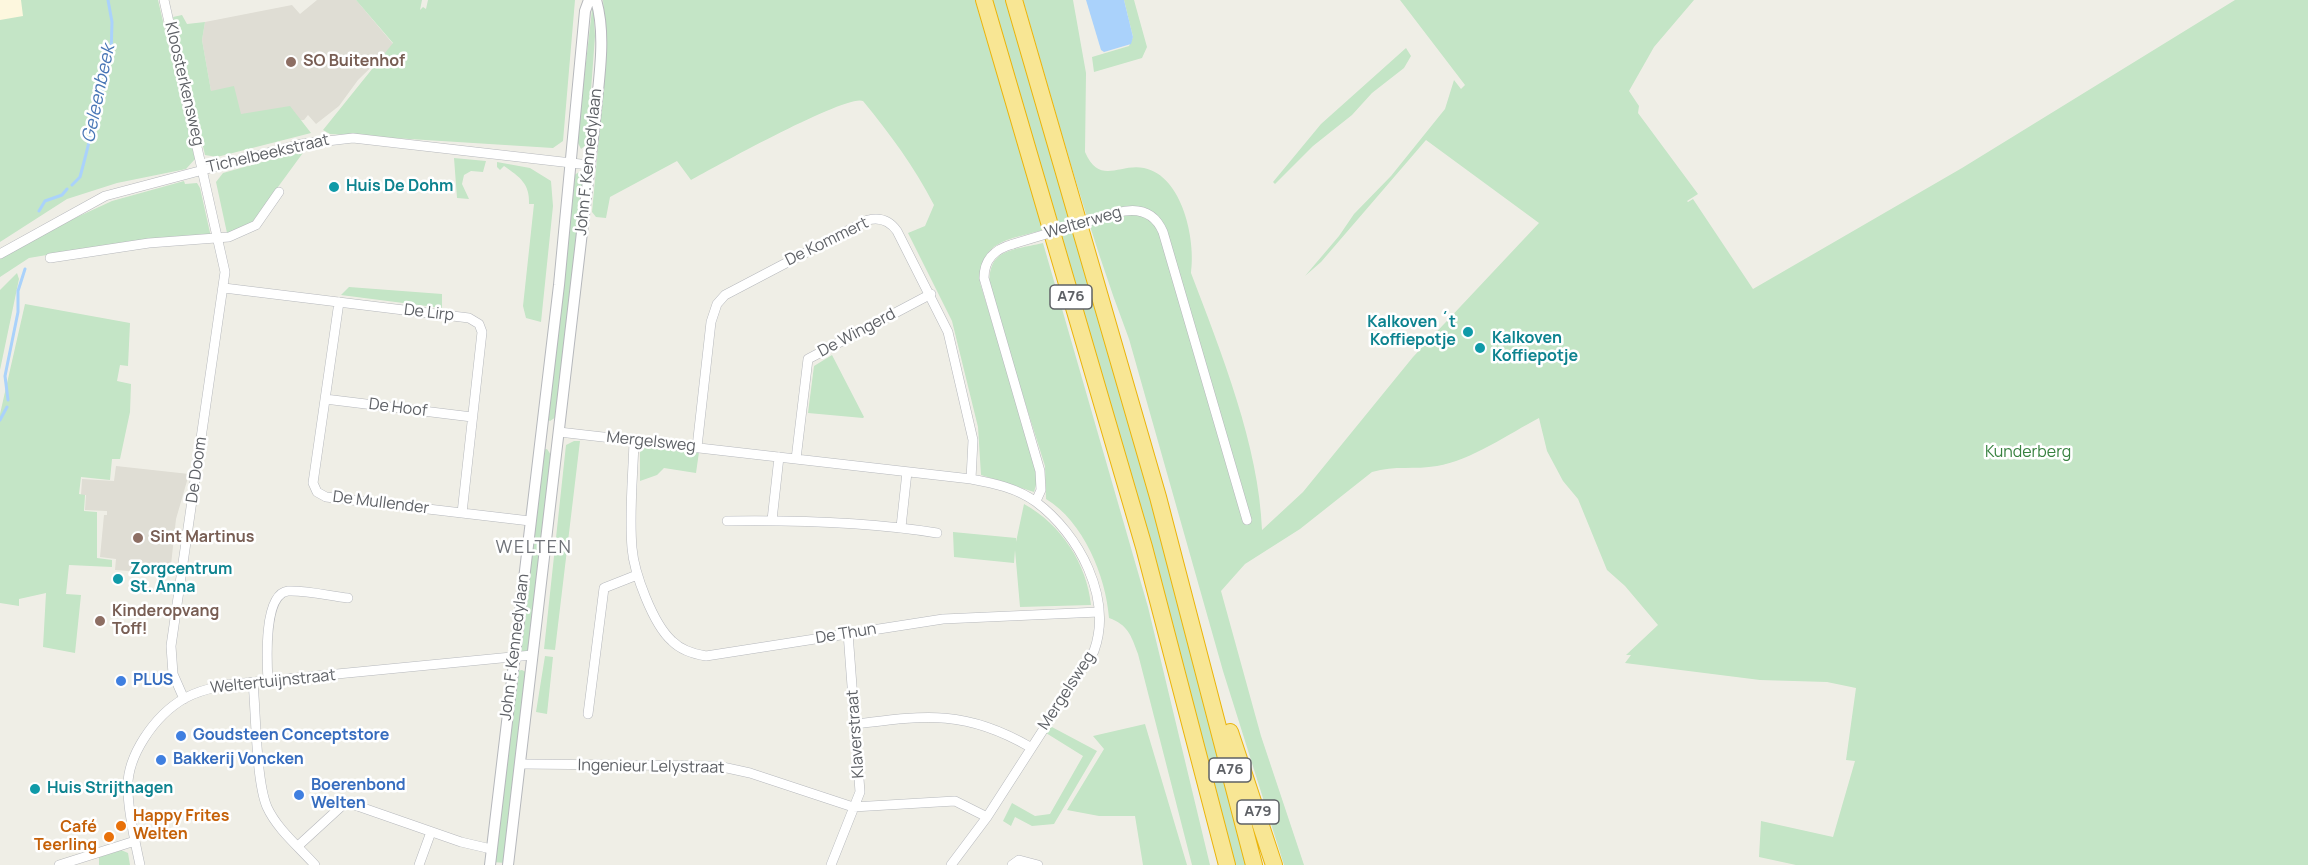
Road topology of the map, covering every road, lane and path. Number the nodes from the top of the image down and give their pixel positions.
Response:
1 (164, 0) edge
2 (589, 0) edge
3 (596, 0) edge
4 (984, 0) edge
5 (1014, 0) edge
6 (571, 162) junction
7 (589, 165) junction
8 (204, 169) junction
9 (279, 192) dead end
10 (220, 239) junction
11 (0, 254) edge
12 (50, 258) dead end
13 (224, 288) junction
14 (931, 294) junction
15 (339, 302) junction
16 (325, 399) junction
17 (472, 417) junction
18 (540, 429) junction
19 (559, 432) junction
20 (634, 441) junction
21 (697, 447) junction
22 (779, 457) junction
23 (796, 459) junction
24 (907, 472) junction
25 (971, 479) junction
26 (1036, 501) junction
27 (462, 513) junction
28 (772, 520) junction
29 (1247, 520) dead end
30 (530, 521) junction
31 (727, 521) dead end
32 (901, 527) junction
33 (937, 533) dead end
34 (637, 574) junction
35 (348, 598) dead end
36 (1099, 612) junction
37 (848, 633) junction
38 (532, 656) junction
39 (515, 657) junction
40 (1206, 676) junction
41 (253, 682) junction
42 (268, 682) junction
43 (184, 699) junction
44 (588, 714) dead end
45 (857, 724) junction
46 (1030, 747) junction
47 (521, 764) junction
48 (853, 807) junction
49 (987, 817) junction
50 (431, 832) junction
51 (135, 841) junction
52 (298, 846) junction
53 (491, 849) junction
54 (58, 865) edge
55 (140, 865) edge
56 (315, 865) edge
57 (419, 865) edge
58 (490, 865) edge
59 (508, 865) edge
60 (831, 865) edge
61 (951, 865) edge
62 (1012, 865) edge
63 (1038, 865) edge
64 (1227, 865) edge
65 (1254, 865) edge
66 (1274, 865) edge

1 - 8 street, Kloosterkensweg
2 - 6 street, John F. Kennedylaan
3 - 7 street, John F. Kennedylaan
4 - 64 highway, A76
5 - 40 highway, A76
6 - 7 street, Tichelbeekstraat
6 - 8 street, Tichelbeekstraat
6 - 18 street, John F. Kennedylaan
7 - 19 street, John F. Kennedylaan
8 - 10 street, De Doom
8 - 11 street, Tichelbeekstraat
9 - 10 street
10 - 12 street
10 - 13 street, De Doom
13 - 15 street, De Lirp
13 - 43 street, De Doom
14 - 21 street, De Kommert
14 - 23 street, De Wingerd
14 - 25 street, De Kommert
15 - 16 street, De Mullender
15 - 17 street, De Lirp
16 - 17 street, De Hoof
16 - 27 street, De Mullender
17 - 27 street, De Lirp
18 - 19 street
18 - 30 street, John F. Kennedylaan
19 - 20 street, Mergelsweg
19 - 38 street, John F. Kennedylaan
20 - 21 street, Mergelsweg
20 - 34 street, De Thun
21 - 22 street, Mergelsweg
22 - 23 street, Mergelsweg
22 - 28 street
23 - 24 street, Mergelsweg
24 - 25 street, Mergelsweg
24 - 32 street
25 - 26 street, Mergelsweg
26 - 29 street, Welterweg, bridge
26 - 36 street, Mergelsweg
27 - 30 street, De Mullender
28 - 31 street
28 - 32 street
30 - 39 street, John F. Kennedylaan
32 - 33 street
34 - 37 street, De Thun
34 - 44 street
35 - 42 street
36 - 37 street, De Thun
36 - 46 street, Mergelsweg
37 - 45 street, Klaverstraat
38 - 39 street, Weltertuijnstraat
38 - 47 street, John F. Kennedylaan
39 - 42 street, Weltertuijnstraat
39 - 53 street, John F. Kennedylaan
40 - 65 highway, A76
40 - 66 highway, A79
41 - 42 street, Weltertuijnstraat
41 - 43 street, Weltertuijnstraat
41 - 52 street
43 - 51 street, Weltertuijnstraat
45 - 46 street
45 - 48 street, Klaverstraat
46 - 49 street, Mergelsweg
47 - 48 street, Ingenieur Lelystraat
47 - 59 street, John F. Kennedylaan
48 - 49 street, Ingenieur Lelystraat
48 - 60 street, Klaverstraat
49 - 61 street, Mergelsweg
50 - 52 street
50 - 53 street
50 - 57 street
51 - 54 street
51 - 55 street, Weltertuijnstraat
52 - 56 street
53 - 58 street, John F. Kennedylaan
62 - 63 street

